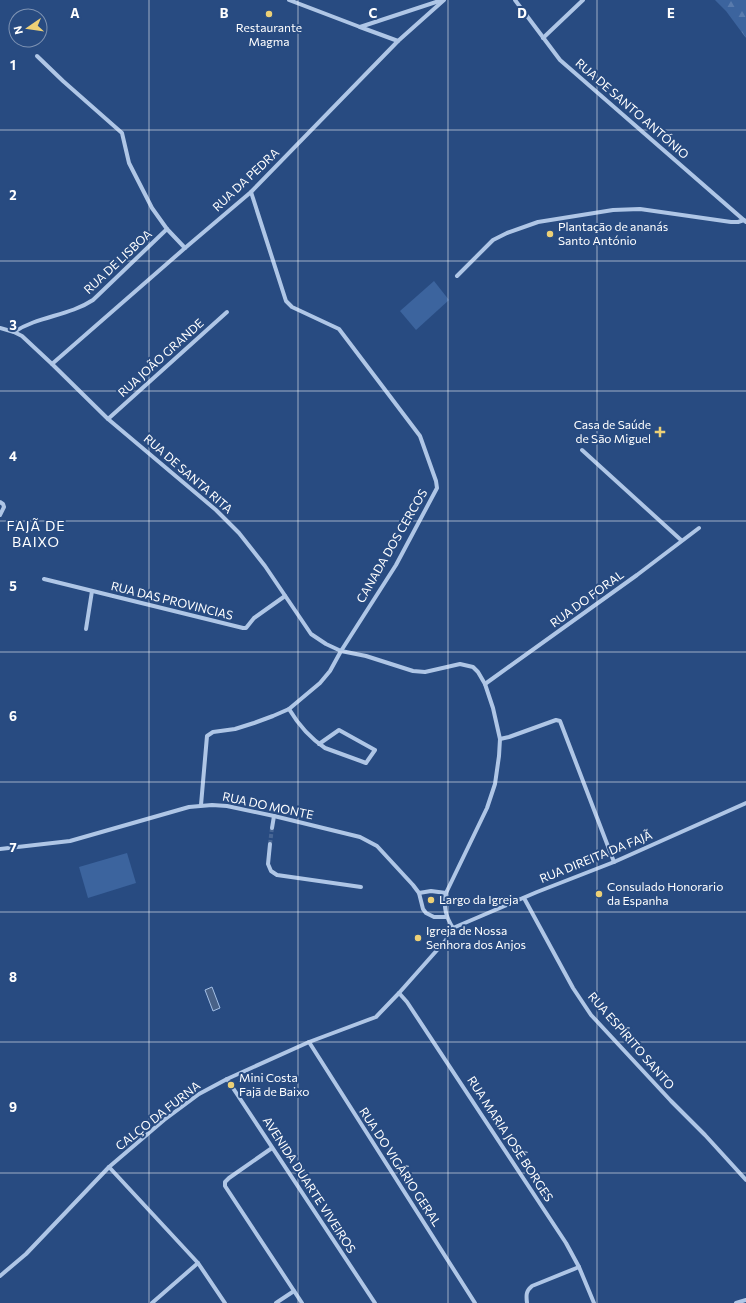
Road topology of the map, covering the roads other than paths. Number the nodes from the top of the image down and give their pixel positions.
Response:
1 (289, 0) edge
2 (444, 0) edge
3 (515, 0) edge
4 (583, 0) edge
5 (360, 27) junction
6 (544, 38) junction
7 (398, 41) junction
8 (37, 56) dead end
9 (251, 192) junction
10 (745, 221) edge
11 (167, 229) junction
12 (185, 248) junction
13 (457, 276) dead end
14 (227, 312) dead end
15 (0, 328) edge
16 (14, 332) junction
17 (52, 364) junction
18 (108, 419) junction
19 (582, 450) dead end
20 (0, 502) edge
21 (0, 515) edge
22 (699, 528) dead end
23 (681, 540) junction
24 (44, 579) dead end
25 (92, 591) junction
26 (285, 596) junction
27 (86, 629) dead end
28 (341, 651) junction
29 (485, 684) junction
30 (289, 709) junction
31 (500, 739) junction
32 (319, 744) junction
33 (746, 803) edge
34 (201, 805) junction
35 (274, 816) junction
36 (272, 828) tunnel mouth
37 (270, 844) tunnel mouth
38 (0, 849) edge
39 (614, 862) junction
40 (361, 887) dead end
41 (419, 893) junction
42 (446, 894) junction
43 (524, 898) junction
44 (447, 917) junction
45 (454, 928) junction
46 (399, 993) junction
47 (309, 1042) junction
48 (228, 1078) junction
49 (272, 1148) junction
50 (109, 1167) junction
51 (746, 1180) edge
52 (198, 1264) junction
53 (579, 1267) junction
54 (0, 1276) edge
55 (294, 1291) junction
56 (746, 1300) edge
57 (152, 1303) edge
58 (225, 1303) edge
59 (276, 1303) edge
60 (302, 1303) edge
61 (375, 1303) edge
62 (475, 1303) edge
63 (527, 1303) edge
64 (594, 1303) edge
65 (736, 1303) edge

1 - 5 street
2 - 5 street
2 - 7 street, RUA DA PEDRA
3 - 6 street, RUA DE SANTO ANTÓNIO
4 - 6 street
5 - 7 street
6 - 10 street, RUA DE SANTO ANTÓNIO
7 - 9 street, RUA DA PEDRA
8 - 11 street
9 - 12 street, RUA DA PEDRA
9 - 28 street, CANADA DOS CERCOS
10 - 13 street
11 - 12 street
11 - 16 street, RUA DE LISBOA
12 - 17 street, RUA DA PEDRA
14 - 18 street, RUA JOÃO GRANDE
15 - 16 street, RUA DE SANTA RITA
16 - 17 street, RUA DE SANTA RITA
17 - 18 street, RUA DE SANTA RITA
18 - 26 street, RUA DE SANTA RITA
19 - 23 street
20 - 21 street
22 - 23 street, RUA DO FORAL
23 - 29 street, RUA DO FORAL
24 - 25 street, RUA DAS PROVINCIAS
25 - 26 street, RUA DAS PROVINCIAS
25 - 27 street
26 - 28 street, RUA DE SANTA RITA
28 - 29 street, RUA DE SANTA RITA
28 - 30 street, CANADA DOS CERCOS
29 - 31 street
30 - 32 street
30 - 34 street, CANADA DOS CERCOS
31 - 39 street
31 - 42 street
32 - 32 street
33 - 39 street, RUA DIREITA DA FAJÃ
34 - 35 street, RUA DO MONTE
34 - 38 street, RUA DO MONTE
35 - 36 street
35 - 41 street, RUA DO MONTE
37 - 40 street
39 - 43 street, RUA DIREITA DA FAJÃ
41 - 42 street
41 - 44 street, RUA DO MONTE
42 - 44 street
43 - 45 street, RUA DIREITA DA FAJÃ
43 - 51 street, RUA ESPÍRITO SANTO
44 - 45 street
45 - 46 street, CALÇO DA FURNA
46 - 47 street, CALÇO DA FURNA
46 - 53 street, RUA MARIA JOSÉ BORGES
47 - 48 street, CALÇO DA FURNA
47 - 62 street, RUA DO VIGÁRIO GERAL
48 - 49 street, AVENIDA DUARTE VIVEIROS
48 - 50 street, CALÇO DA FURNA
49 - 55 street
49 - 61 street, AVENIDA DUARTE VIVEIROS
50 - 52 street
50 - 54 street, CALÇO DA FURNA
52 - 57 street
52 - 58 street
53 - 63 street
53 - 64 street, RUA MARIA JOSÉ BORGES
55 - 59 street
55 - 60 street
56 - 65 street

